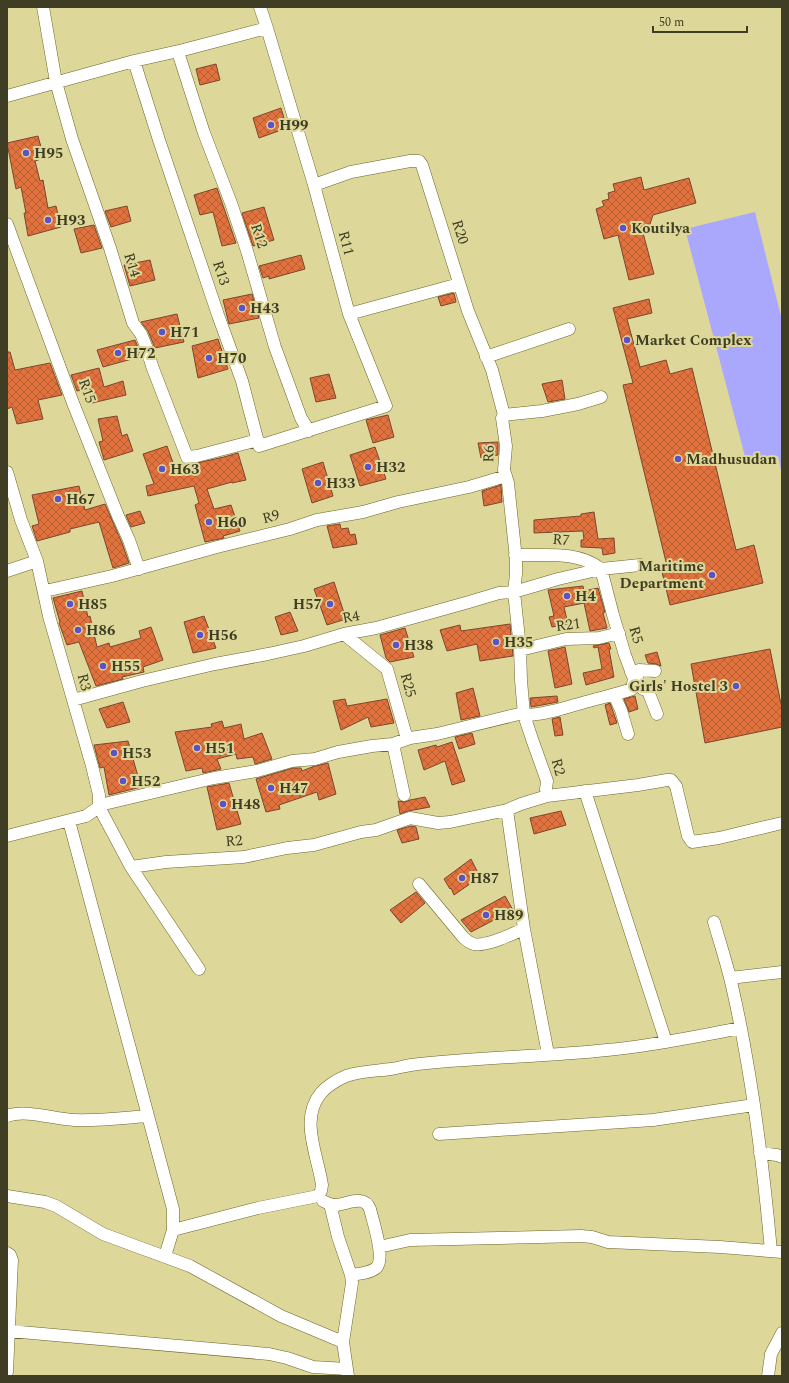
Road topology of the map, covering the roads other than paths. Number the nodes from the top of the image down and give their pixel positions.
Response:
1 (43, 7) edge
2 (260, 7) edge
3 (267, 28) junction
4 (178, 52) junction
5 (134, 61) junction
6 (56, 82) junction
7 (7, 96) edge
8 (314, 185) junction
9 (7, 224) edge
10 (459, 284) junction
11 (349, 314) junction
12 (569, 329) dead end
13 (486, 357) junction
14 (601, 397) dead end
15 (504, 415) junction
16 (309, 431) junction
17 (258, 440) junction
18 (506, 476) junction
19 (8, 477) edge
20 (515, 555) junction
21 (37, 560) junction
22 (640, 565) dead end
23 (139, 569) junction
24 (601, 569) junction
25 (7, 571) edge
26 (45, 591) junction
27 (514, 592) junction
28 (344, 634) junction
29 (619, 634) junction
30 (520, 650) junction
31 (655, 670) dead end
32 (633, 671) junction
33 (636, 688) junction
34 (614, 695) junction
35 (73, 700) junction
36 (524, 714) junction
37 (657, 714) dead end
38 (628, 734) dead end
39 (407, 739) junction
40 (393, 744) junction
41 (585, 791) junction
42 (404, 795) dead end
43 (547, 796) junction
44 (99, 807) junction
45 (507, 810) junction
46 (69, 821) junction
47 (782, 823) edge
48 (7, 836) edge
49 (131, 867) junction
50 (419, 884) dead end
51 (714, 922) dead end
52 (524, 929) junction
53 (199, 968) dead end
54 (782, 972) edge
55 (730, 978) junction
56 (741, 1028) junction
57 (666, 1042) junction
58 (548, 1054) junction
59 (754, 1105) junction
60 (7, 1116) edge
61 (148, 1116) junction
62 (439, 1134) dead end
63 (760, 1153) junction
64 (782, 1157) edge
65 (7, 1196) edge
66 (318, 1196) junction
67 (330, 1204) junction
68 (173, 1230) junction
69 (379, 1247) junction
70 (776, 1252) edge
71 (7, 1253) edge
72 (165, 1256) junction
73 (351, 1275) junction
74 (9, 1331) junction
75 (782, 1332) edge
76 (343, 1342) junction
77 (7, 1372) edge
78 (347, 1372) edge
79 (768, 1376) edge

1 - 6 street, R14
2 - 3 street, R11
3 - 4 street
3 - 8 street, R11
4 - 5 street
4 - 16 street, R12
5 - 6 street
5 - 17 street, R13
6 - 7 street
6 - 17 street, R14
8 - 10 street, R20
8 - 11 street, R11
9 - 23 street, R15
10 - 11 street
10 - 13 street, R20
11 - 16 street, R11
12 - 13 street
13 - 15 street, R20
14 - 15 street
15 - 18 street, R6
16 - 17 street
18 - 20 street, R6
18 - 23 street, R9
19 - 21 street, R3
20 - 24 street, R7
20 - 27 street, R6
21 - 25 street
21 - 26 street, R3
22 - 24 street
23 - 26 street, R9
24 - 27 street
24 - 29 street, R5
26 - 35 street, R3
27 - 28 street, R4
27 - 30 street
28 - 35 street, R4
28 - 39 street, R25
29 - 30 street, R21
29 - 32 street, R5
30 - 36 street
31 - 32 street
32 - 33 street, R5
33 - 34 street
33 - 37 street
34 - 36 street
34 - 38 street
35 - 44 street, R3
36 - 39 street
36 - 43 street, R2
39 - 40 street
40 - 42 street
40 - 44 street
41 - 43 street
41 - 47 street
41 - 57 street
43 - 45 street, R2
44 - 46 street
44 - 49 street
45 - 49 street, R2
45 - 52 street
46 - 48 street
46 - 61 street
49 - 53 street
50 - 52 street
51 - 55 street
52 - 58 street
54 - 55 street
55 - 56 street
56 - 57 street
56 - 59 street
57 - 58 street
58 - 66 street
59 - 62 street
59 - 63 street
60 - 61 street
61 - 68 street
63 - 64 street
63 - 70 street
65 - 72 street
66 - 67 street
66 - 68 street
67 - 69 street
67 - 73 street
68 - 72 street
69 - 70 street
69 - 73 street
71 - 74 street
72 - 76 street
73 - 76 street
74 - 77 street
74 - 78 street
75 - 79 street
76 - 78 street

